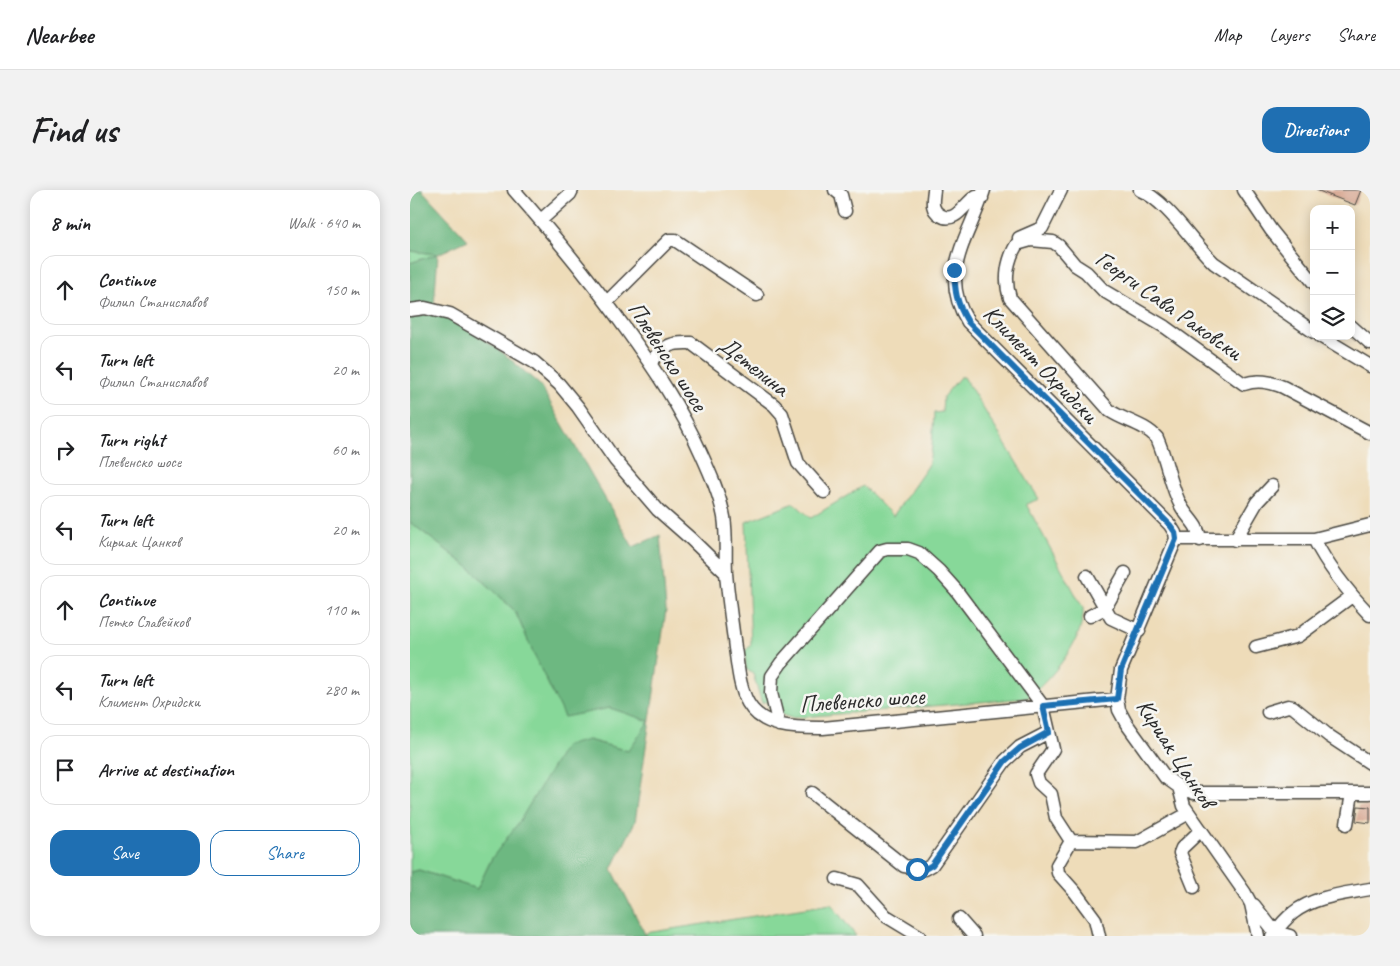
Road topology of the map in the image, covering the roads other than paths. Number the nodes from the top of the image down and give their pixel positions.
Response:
1 (514, 190) edge
2 (572, 190) edge
3 (835, 190) edge
4 (934, 190) edge
5 (1061, 190) edge
6 (1140, 190) edge
7 (1244, 190) edge
8 (1151, 193) edge
9 (983, 194) edge
10 (845, 211) dead end
11 (540, 220) junction
12 (1017, 244) junction
13 (1310, 278) edge
14 (757, 295) dead end
15 (606, 302) junction
16 (410, 310) edge
17 (1310, 329) edge
18 (1355, 330) edge
19 (1327, 340) edge
20 (1370, 343) edge
21 (651, 362) junction
22 (1370, 366) edge
23 (1370, 434) edge
24 (1272, 486) dead end
25 (824, 492) dead end
26 (1370, 525) edge
27 (1176, 539) junction
28 (1314, 539) junction
29 (1200, 540) junction
30 (1235, 540) junction
31 (726, 573) junction
32 (1125, 573) dead end
33 (1087, 576) dead end
34 (1352, 596) junction
35 (1105, 608) junction
36 (1370, 615) edge
37 (1090, 616) dead end
38 (1139, 631) junction
39 (1256, 647) dead end
40 (1117, 699) junction
41 (1043, 706) junction
42 (1268, 712) dead end
43 (779, 725) junction
44 (1049, 732) junction
45 (1370, 763) edge
46 (1178, 787) junction
47 (1352, 793) junction
48 (1370, 793) edge
49 (812, 794) dead end
50 (1189, 813) junction
51 (1348, 824) dead end
52 (1200, 830) junction
53 (1071, 841) junction
54 (837, 879) dead end
55 (1194, 887) dead end
56 (1370, 889) edge
57 (1245, 893) junction
58 (959, 919) dead end
59 (1273, 934) edge
60 (919, 936) edge
61 (974, 936) edge
62 (1098, 936) edge
63 (1258, 936) edge
64 (1290, 936) edge

1 - 11 street, Плевенско шосе
2 - 11 street
3 - 10 street
4 - 9 street
5 - 12 street
6 - 8 street
7 - 13 street
8 - 17 street
9 - 27 street, Климент Охридски
11 - 15 street, Плевенско шосе
12 - 23 street, Георги Сава Раковски
12 - 29 street
14 - 15 street
15 - 21 street, Плевенско шосе
16 - 31 street
18 - 20 street
19 - 22 street
21 - 25 street, Детелина
21 - 31 street, Плевенско шосе
24 - 30 street
26 - 28 street
27 - 29 street
27 - 38 street, Кириак Цанков
28 - 30 street
28 - 34 street
29 - 30 street
31 - 43 street, Плевенско шосе
32 - 35 street
33 - 35 street
34 - 36 street
34 - 39 street
35 - 37 street
35 - 38 street
38 - 40 street, Кириак Цанков
40 - 41 street, Плевенско шосе
40 - 46 street, Кириак Цанков
41 - 43 street, Плевенско шосе
41 - 43 street
41 - 44 street
42 - 45 street
44 - 49 street
44 - 53 street
46 - 47 street
46 - 50 street, Кириак Цанков
47 - 48 street
47 - 51 street
50 - 52 street, Кириак Цанков
50 - 53 street
52 - 55 street, Кириак Цанков
52 - 57 street, Кириак Цанков
53 - 62 street
54 - 60 street
56 - 59 street
57 - 59 street, Кириак Цанков
57 - 63 street, Кириак Цанков
58 - 61 street
59 - 64 street

